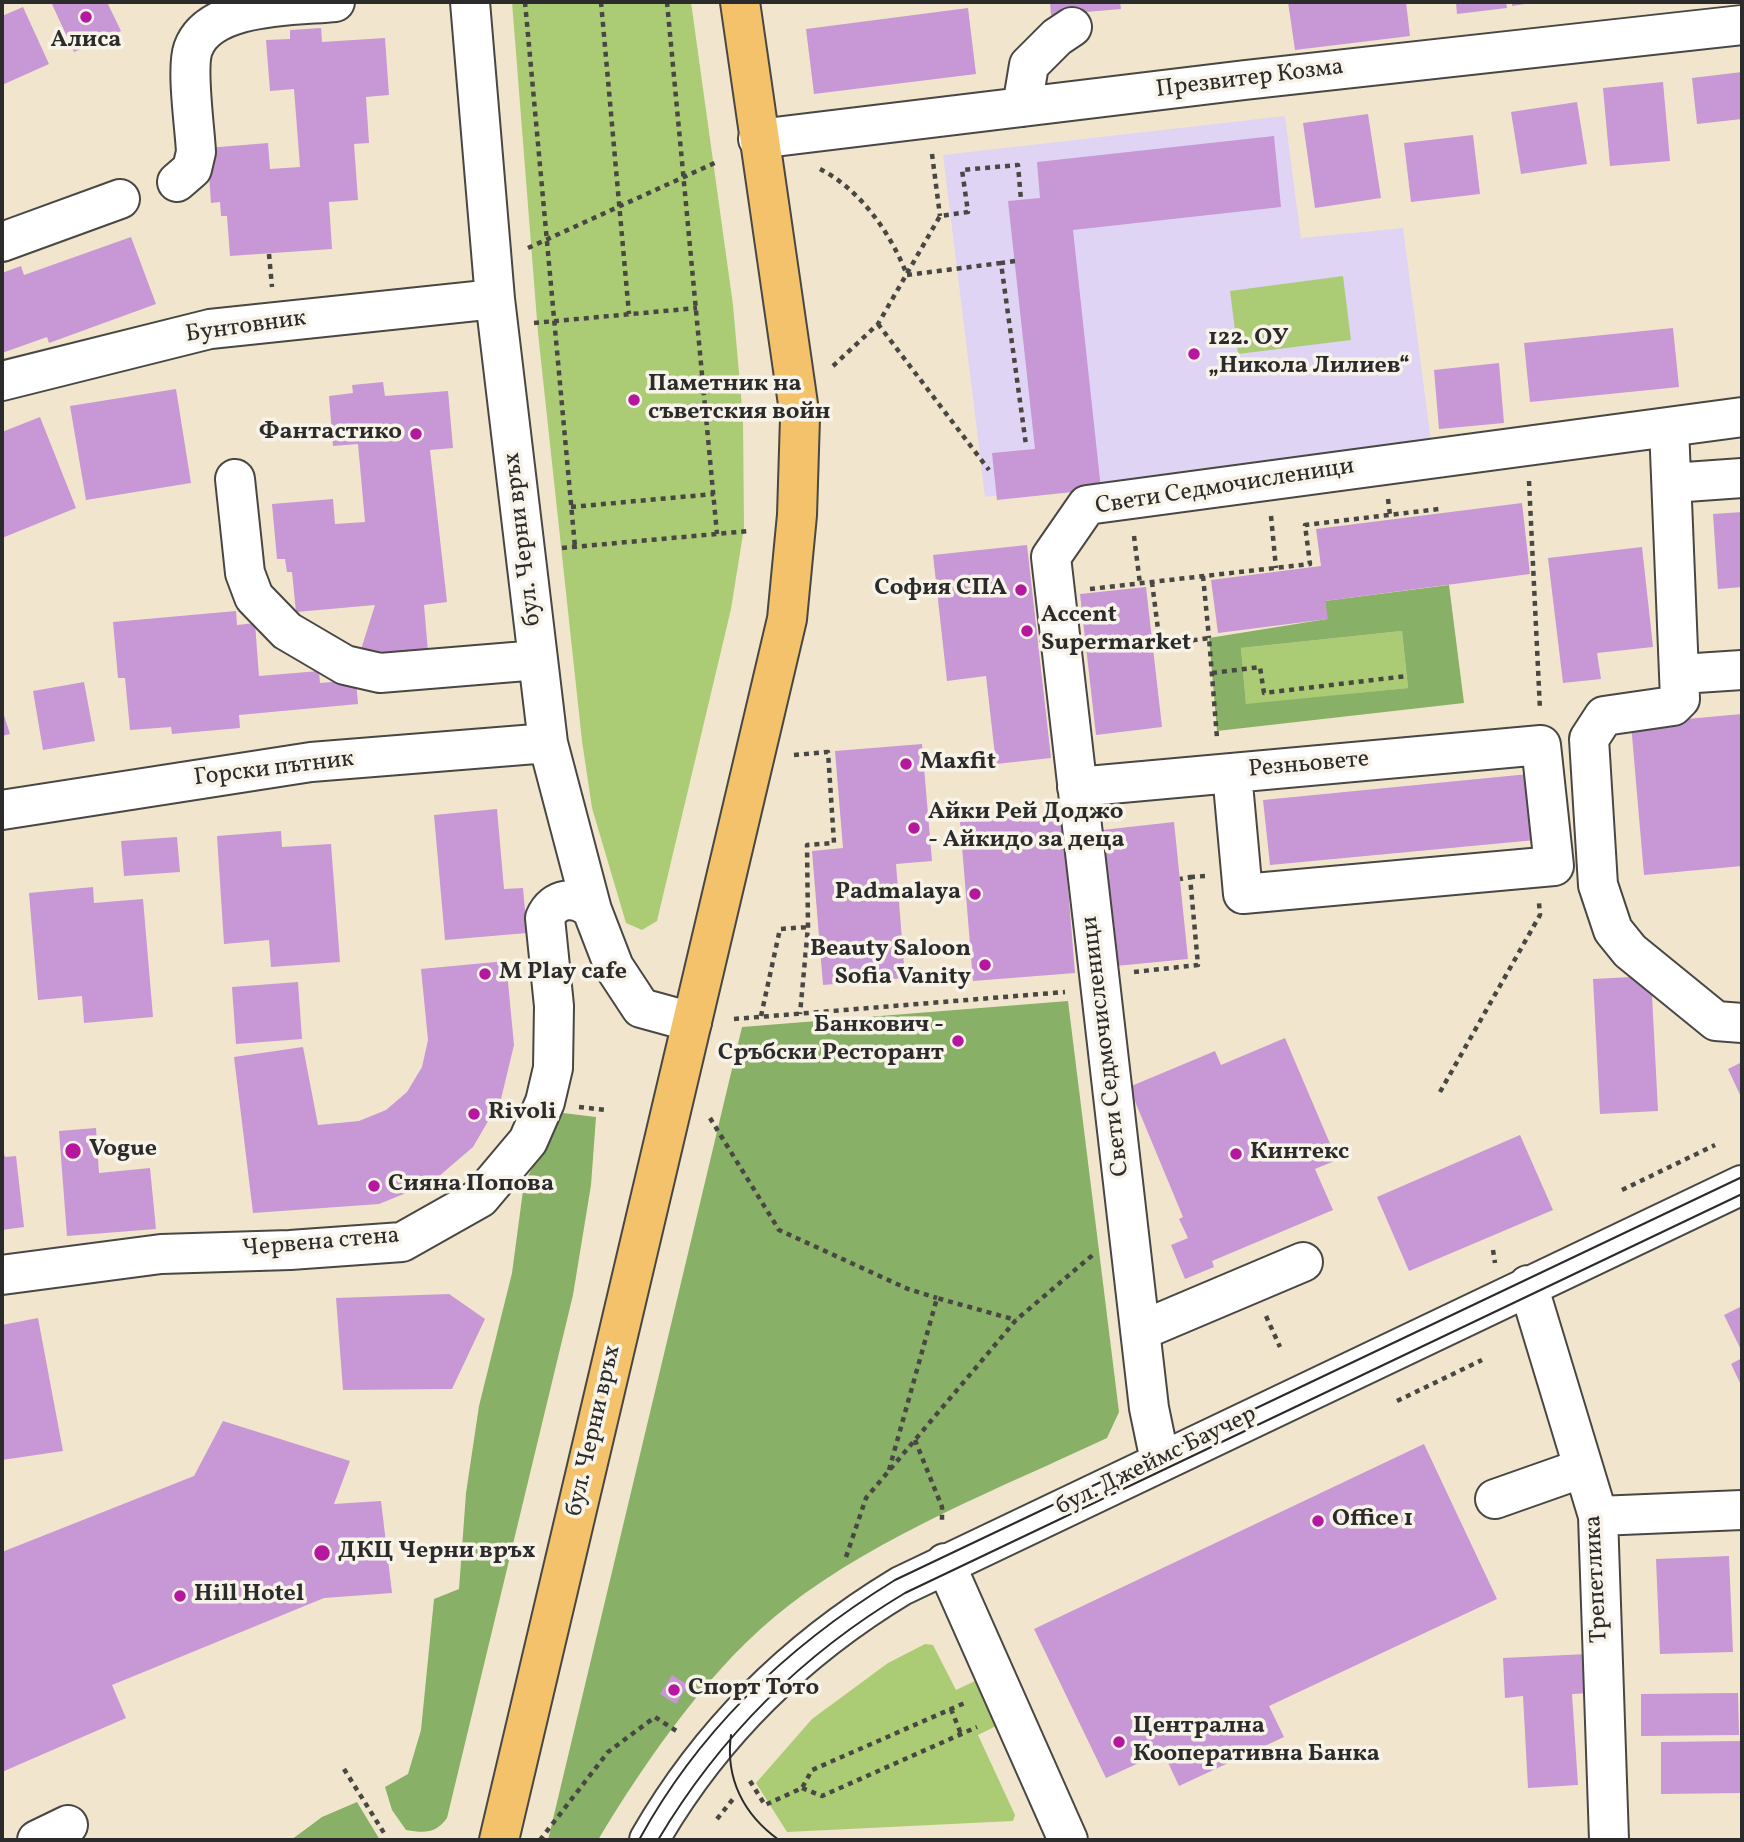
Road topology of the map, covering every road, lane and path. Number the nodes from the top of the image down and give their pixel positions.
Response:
1 (335, 2) edge
2 (470, 2) edge
3 (524, 2) edge
4 (601, 2) edge
5 (667, 2) edge
6 (740, 2) edge
7 (1742, 25) edge
8 (1072, 27) dead end
9 (1022, 107) junction
10 (758, 139) junction
11 (719, 161) dead end
12 (811, 164) dead end
13 (685, 176) junction
14 (177, 181) dead end
15 (936, 186) dead end
16 (120, 199) dead end
17 (1021, 200) dead end
18 (619, 206) junction
19 (940, 216) junction
20 (546, 240) junction
21 (2, 242) edge
22 (269, 254) dead end
23 (1015, 261) dead end
24 (1001, 263) junction
25 (907, 275) junction
26 (272, 294) dead end
27 (495, 297) junction
28 (697, 309) junction
29 (629, 314) junction
30 (554, 321) junction
31 (878, 324) junction
32 (833, 366) dead end
33 (2, 381) edge
34 (1742, 417) edge
35 (1669, 427) junction
36 (1026, 445) dead end
37 (1528, 446) junction
38 (989, 470) dead end
39 (1742, 478) edge
40 (235, 479) dead end
41 (1267, 480) junction
42 (1672, 483) junction
43 (714, 495) junction
44 (571, 507) junction
45 (1439, 509) dead end
46 (749, 531) dead end
47 (1133, 532) dead end
48 (717, 534) junction
49 (575, 547) junction
50 (525, 551) junction
51 (1276, 568) junction
52 (1203, 576) junction
53 (1152, 582) junction
54 (1140, 583) junction
55 (1056, 593) junction
56 (1209, 638) junction
57 (1160, 645) junction
58 (1153, 646) dead end
59 (538, 660) junction
60 (1742, 670) edge
61 (1212, 673) junction
62 (1681, 674) junction
63 (1407, 676) dead end
64 (548, 743) junction
65 (1541, 745) junction
66 (794, 755) dead end
67 (1225, 774) junction
68 (1077, 787) junction
69 (2, 810) edge
70 (1180, 879) dead end
71 (592, 910) junction
72 (1540, 915) dead end
73 (808, 927) junction
74 (1167, 969) dead end
75 (1100, 989) junction
76 (800, 1014) junction
77 (761, 1016) junction
78 (734, 1019) dead end
79 (692, 1022) junction
80 (1742, 1023) edge
81 (1440, 1092) dead end
82 (710, 1118) dead end
83 (1715, 1145) dead end
84 (1742, 1185) edge
85 (1622, 1190) dead end
86 (1128, 1224) junction
87 (1493, 1250) dead end
88 (1303, 1262) dead end
89 (1495, 1265) dead end
90 (2, 1275) edge
91 (1528, 1285) junction
92 (937, 1298) junction
93 (1016, 1320) junction
94 (1140, 1331) junction
95 (1482, 1360) dead end
96 (1397, 1401) dead end
97 (915, 1440) junction
98 (1160, 1461) junction
99 (1583, 1468) junction
100 (889, 1472) junction
101 (1494, 1499) dead end
102 (1742, 1510) edge
103 (1598, 1516) junction
104 (942, 1520) dead end
105 (846, 1556) dead end
106 (945, 1563) junction
107 (1005, 1700) junction
108 (951, 1709) junction
109 (678, 1731) dead end
110 (961, 1734) junction
111 (344, 1769) dead end
112 (750, 1781) dead end
113 (802, 1788) junction
114 (733, 1799) dead end
115 (717, 1819) dead end
116 (384, 1833) dead end
117 (499, 1840) edge
118 (540, 1840) edge
119 (649, 1840) edge
120 (1068, 1840) edge
121 (1609, 1840) edge

1 - 14 street
2 - 27 street, бул. Черни връх
3 - 20 path
4 - 18 path
5 - 13 path
6 - 10 main road, бул. Черни връх
7 - 9 street, Презвитер Козма
8 - 9 street
9 - 10 street, Презвитер Козма
10 - 79 main road, бул. Черни връх
11 - 13 path
12 - 25 path
13 - 18 path
13 - 28 path
15 - 19 path
16 - 21 street
17 - 19 path
18 - 20 path
18 - 29 path
19 - 25 path
20 - 27 path
20 - 30 path
22 - 26 path
23 - 24 path
24 - 25 path
24 - 36 path
25 - 31 path
27 - 30 path
27 - 33 street, Бунтовник
27 - 50 street, бул. Черни връх
28 - 29 path
28 - 43 path
29 - 30 path
30 - 44 path
31 - 32 path
31 - 38 path
34 - 35 street, Свети Седмочисленици
35 - 37 street, Свети Седмочисленици
35 - 42 street
37 - 41 street, Свети Седмочисленици
37 - 65 path
39 - 42 street
40 - 59 street
41 - 51 path
41 - 55 street, Свети Седмочисленици
42 - 62 street
43 - 44 path
43 - 48 path
44 - 49 path
45 - 51 path
46 - 48 path
47 - 54 path
48 - 49 path
49 - 50 path
50 - 59 street, бул. Черни връх
51 - 52 path
52 - 53 path
52 - 56 path
53 - 54 path
53 - 57 path
54 - 55 path
55 - 68 street, Свети Седмочисленици
56 - 57 path
56 - 61 path
57 - 58 path
59 - 64 street, бул. Черни връх
60 - 62 street
61 - 63 path
61 - 67 path
62 - 80 street
64 - 69 street, Горски пътник
64 - 71 street, бул. Черни връх
65 - 67 street, Резньовете
65 - 67 street
66 - 73 path
67 - 68 street, Резньовете
68 - 75 street, Свети Седмочисленици
70 - 74 path
71 - 79 street, бул. Черни връх
71 - 90 street, Червена стена
72 - 81 path
73 - 76 path
73 - 77 path
75 - 76 path
75 - 86 street, Свети Седмочисленици
76 - 77 path
77 - 78 path
79 - 117 main road, бул. Черни връх
82 - 92 path
83 - 85 path
84 - 91 street, бул. Джеймс Баучер
86 - 93 path
86 - 94 street, Свети Седмочисленици
87 - 89 path
88 - 94 street
91 - 98 street, бул. Джеймс Баучер
91 - 99 street, Трепетлика
92 - 93 path
92 - 100 path
93 - 97 path
94 - 98 street, Свети Седмочисленици
95 - 96 path
97 - 100 path
97 - 104 path
98 - 106 street, бул. Джеймс Баучер
99 - 101 street
99 - 103 street, Трепетлика
100 - 105 path
102 - 103 street
103 - 121 street, Трепетлика
106 - 107 street
106 - 119 street, бул. Джеймс Баучер
107 - 108 path
107 - 110 path
107 - 120 street
108 - 110 path
108 - 113 path
109 - 118 path
110 - 113 path
111 - 116 path
112 - 113 path
114 - 115 path

